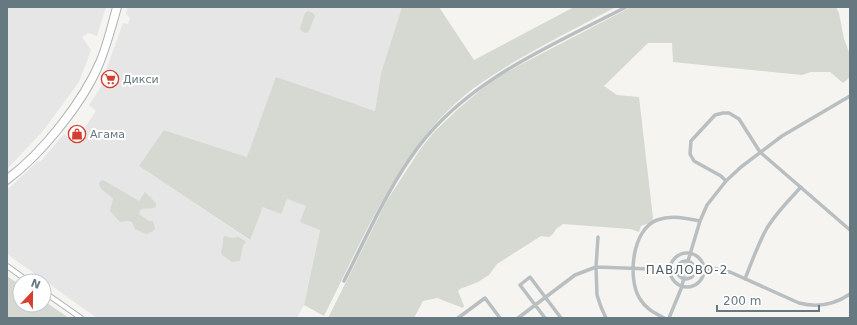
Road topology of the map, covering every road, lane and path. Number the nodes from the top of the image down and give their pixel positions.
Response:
1 (115, 7) edge
2 (119, 7) edge
3 (626, 7) edge
4 (849, 98) edge
5 (760, 152) junction
6 (7, 177) edge
7 (726, 181) junction
8 (7, 182) edge
9 (801, 187) junction
10 (700, 221) junction
11 (850, 230) edge
12 (598, 237) dead end
13 (691, 253) junction
14 (688, 261) junction
15 (7, 266) edge
16 (596, 267) junction
17 (633, 268) junction
18 (670, 269) junction
19 (695, 269) junction
20 (704, 269) junction
21 (678, 270) junction
22 (17, 273) edge
23 (684, 278) junction
24 (745, 279) junction
25 (344, 281) dead end
26 (682, 286) junction
27 (850, 294) edge
28 (545, 297) junction
29 (52, 298) edge
30 (535, 305) junction
31 (81, 318) edge
32 (458, 318) edge
33 (500, 318) edge
34 (518, 318) edge
35 (545, 318) edge
36 (561, 318) edge
37 (606, 318) edge
38 (664, 318) edge
39 (669, 318) edge

1 - 6 main road
2 - 8 main road
3 - 25 street
4 - 5 street
5 - 7 street
5 - 7 street
5 - 9 street
7 - 10 street
9 - 11 street
9 - 24 street
10 - 13 street
10 - 17 street
12 - 16 street
13 - 14 street
13 - 18 street
13 - 20 street
14 - 19 street
14 - 21 street
15 - 22 main road
16 - 17 street
16 - 28 street
16 - 37 street
17 - 18 street
17 - 38 street
18 - 21 street
18 - 26 street
19 - 20 street
19 - 23 street
20 - 24 street
20 - 26 street
21 - 23 street
23 - 26 street
24 - 27 street
26 - 39 street
28 - 30 street
28 - 30 street
28 - 36 street
29 - 31 main road
30 - 34 street
30 - 35 street
32 - 33 street

